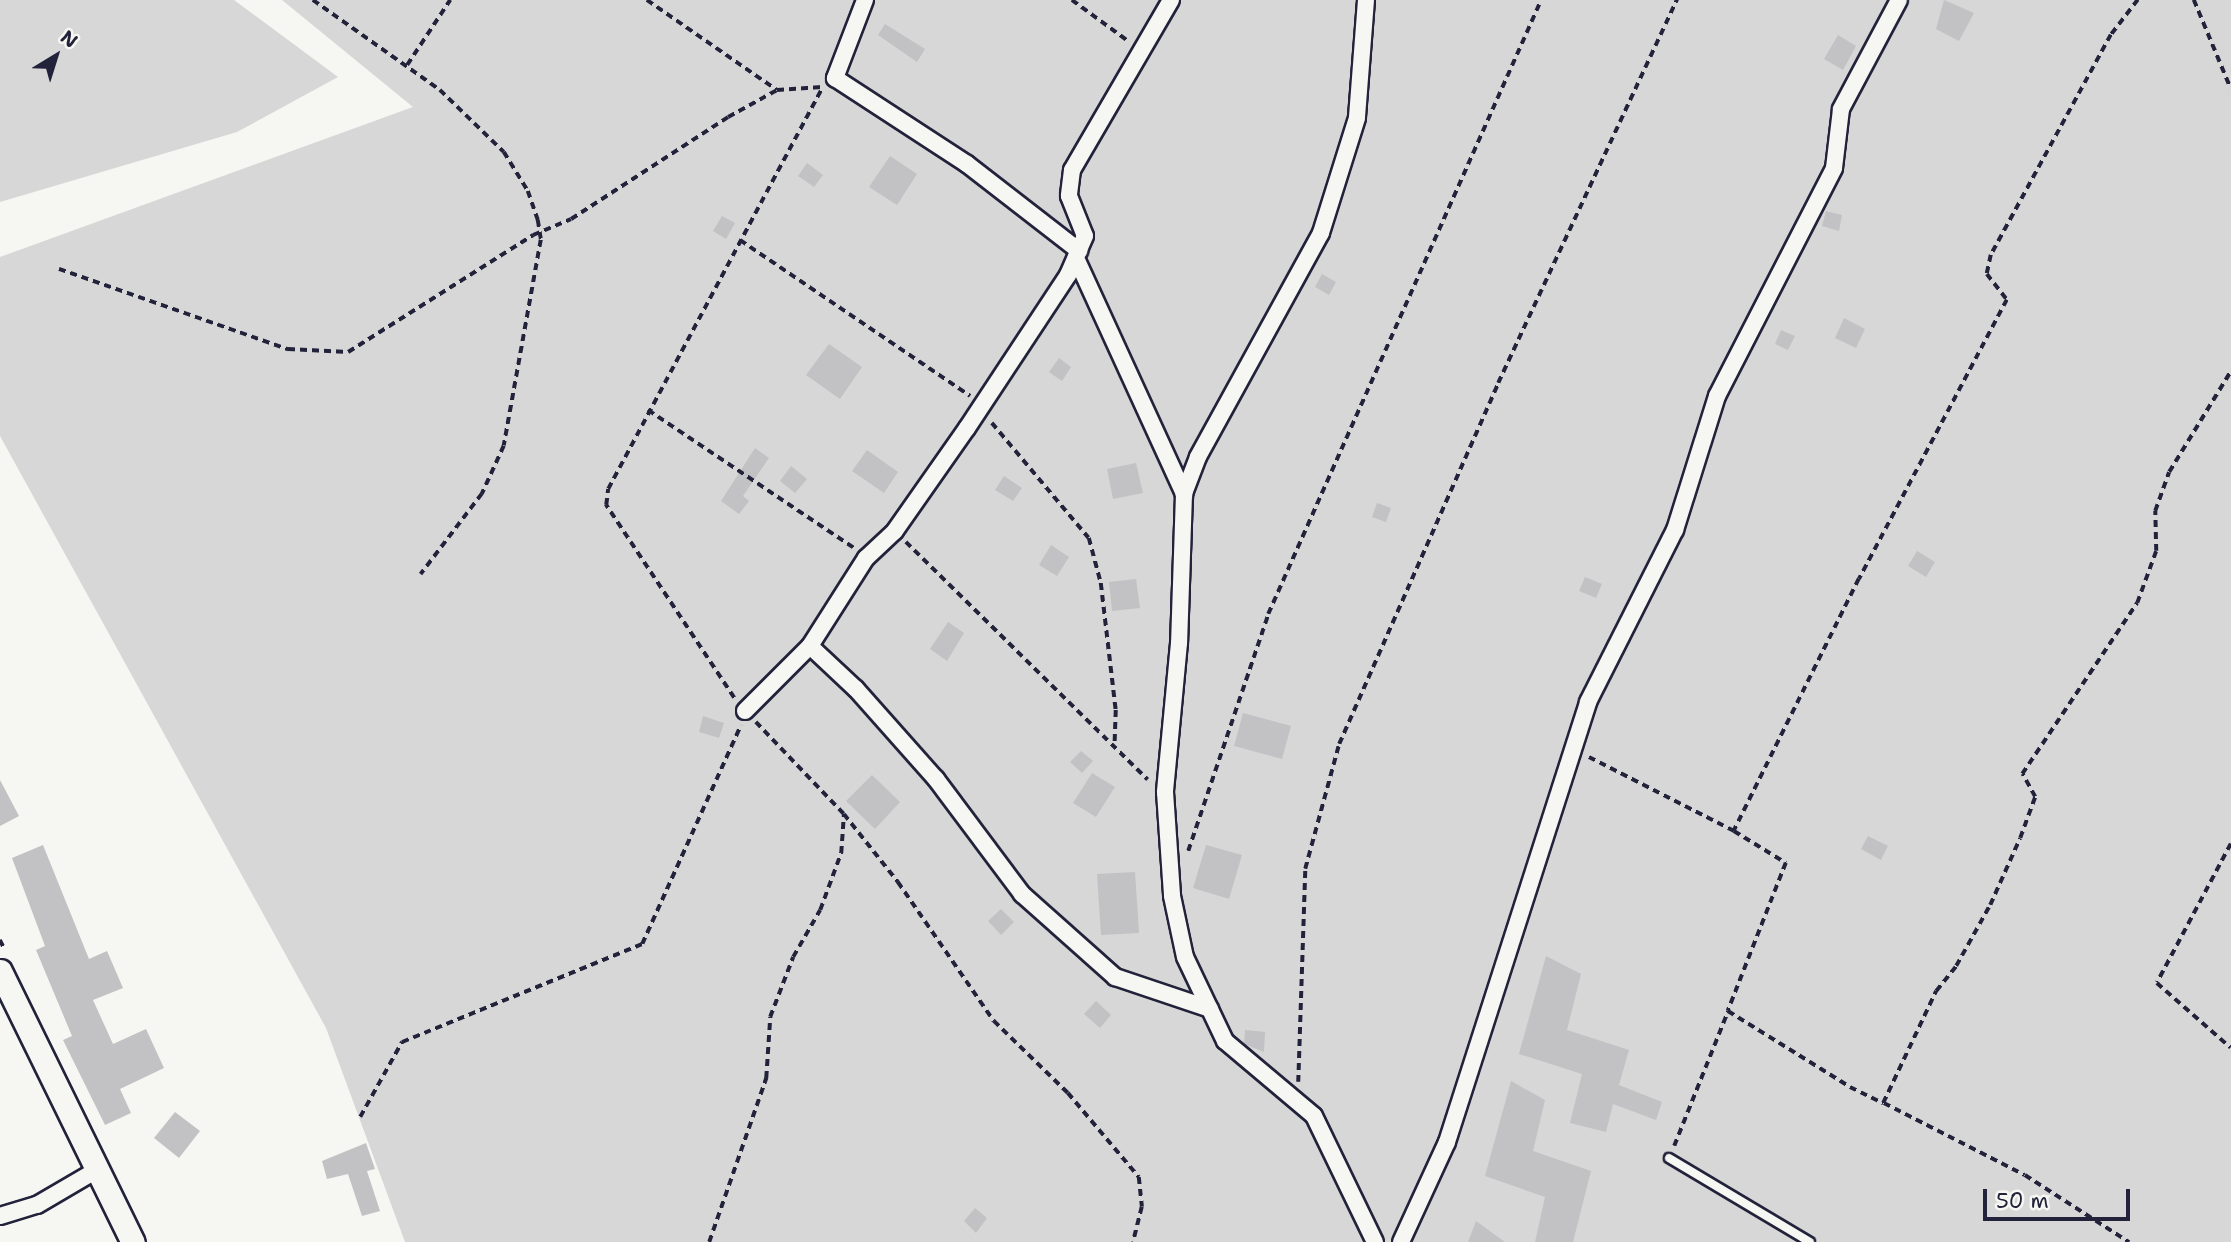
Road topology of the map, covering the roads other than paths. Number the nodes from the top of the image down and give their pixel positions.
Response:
1 (865, 0) edge
2 (1171, 0) edge
3 (1366, 0) edge
4 (1899, 0) edge
5 (1077, 255) junction
6 (1184, 494) junction
7 (810, 646) junction
8 (745, 711) road end
9 (0, 971) edge
10 (1210, 1009) junction
11 (1669, 1158) road end
12 (100, 1168) junction
13 (0, 1216) edge
14 (133, 1242) edge
15 (1375, 1242) edge
16 (1401, 1242) edge
17 (1810, 1242) edge

1 - 5 street
2 - 5 street
3 - 6 street
4 - 16 street
5 - 6 street
5 - 7 street
6 - 10 street
7 - 8 street
7 - 10 street
9 - 12 main road
10 - 15 street
11 - 17 lane
12 - 13 street
12 - 14 main road

